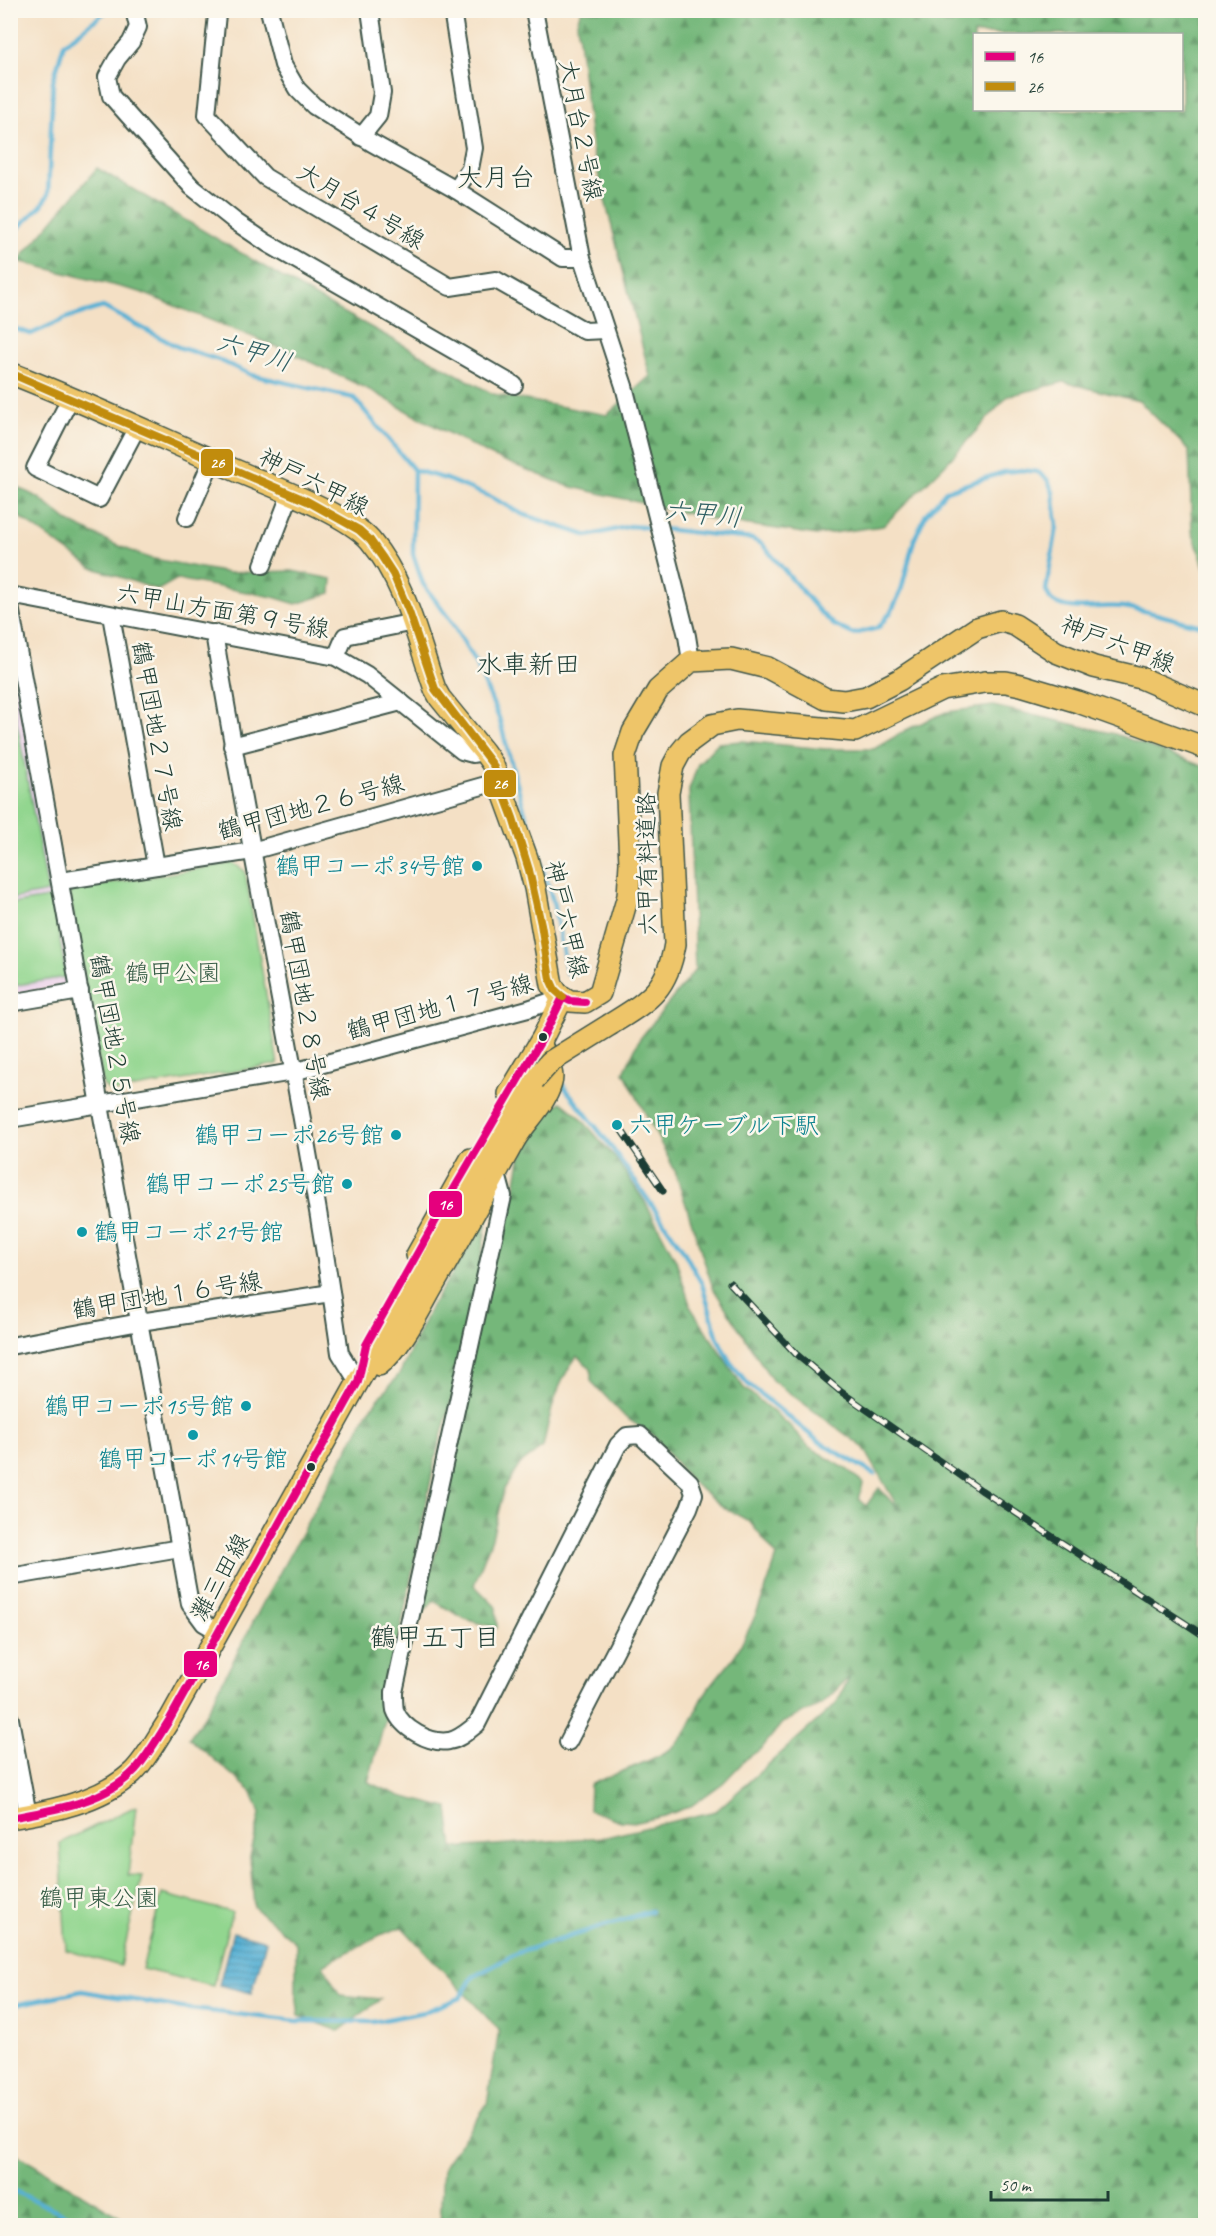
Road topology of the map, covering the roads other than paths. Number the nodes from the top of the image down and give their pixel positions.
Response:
1 (134, 10) edge
2 (219, 10) edge
3 (269, 10) edge
4 (370, 10) edge
5 (452, 10) edge
6 (534, 10) edge
7 (361, 137) junction
8 (456, 190) junction
9 (582, 258) junction
10 (605, 330) junction
11 (10, 373) edge
12 (514, 385) dead end
13 (71, 397) junction
14 (137, 427) junction
15 (212, 460) junction
16 (290, 495) junction
17 (187, 518) dead end
18 (263, 565) dead end
19 (10, 595) edge
20 (10, 606) edge
21 (111, 615) junction
22 (414, 622) junction
23 (214, 633) junction
24 (336, 657) junction
25 (692, 661) junction
26 (401, 702) junction
27 (1206, 706) edge
28 (232, 746) junction
29 (1206, 748) edge
30 (484, 752) junction
31 (500, 781) junction
32 (252, 851) junction
33 (156, 866) junction
34 (61, 881) junction
35 (80, 992) junction
36 (563, 997) junction
37 (10, 1004) edge
38 (542, 1039) junction
39 (293, 1072) junction
40 (101, 1104) junction
41 (10, 1119) edge
42 (497, 1174) junction
43 (331, 1293) junction
44 (140, 1322) junction
45 (10, 1346) edge
46 (358, 1382) junction
47 (180, 1548) junction
48 (10, 1577) edge
49 (218, 1631) junction
50 (10, 1719) edge
51 (568, 1742) dead end
52 (19, 1816) edge

1 - 12 street
2 - 10 street, 大月台４号線
3 - 7 street
4 - 7 street
5 - 8 street
6 - 9 street, 大月台２号線
7 - 8 street
8 - 9 street
9 - 10 street, 大月台２号線
10 - 25 street, 大月台２号線
11 - 13 main road, 神戸六甲線
13 - 14 main road, 神戸六甲線
13 - 14 street
14 - 15 main road, 神戸六甲線
15 - 16 main road, 神戸六甲線
15 - 17 street
16 - 18 street
16 - 22 main road, 神戸六甲線
19 - 21 street, 六甲山方面第９号線
20 - 34 street, 鶴甲団地２５号線
21 - 23 street, 六甲山方面第９号線
21 - 33 street, 鶴甲団地２７号線
22 - 24 street, 六甲山方面第９号線
22 - 30 main road, 神戸六甲線
23 - 24 street, 六甲山方面第９号線
23 - 28 street, 鶴甲団地２８号線
24 - 26 street
25 - 27 main road, 神戸六甲線
25 - 36 main road, 神戸六甲線
26 - 28 street
26 - 30 street
28 - 32 street, 鶴甲団地２８号線
29 - 46 main road, 六甲有料道路, bridge
30 - 31 main road, 神戸六甲線
31 - 32 street, 鶴甲団地２６号線
31 - 36 main road, 神戸六甲線
32 - 33 street, 鶴甲団地２６号線
32 - 39 street, 鶴甲団地２８号線
33 - 34 street, 鶴甲団地２６号線
34 - 35 street, 鶴甲団地２５号線
35 - 37 street
35 - 40 street, 鶴甲団地２５号線
36 - 38 main road
36 - 39 street, 鶴甲団地１７号線
38 - 42 main road
38 - 46 main road
39 - 40 street, 鶴甲団地１７号線
39 - 43 street, 鶴甲団地２８号線
40 - 41 street, 鶴甲団地１７号線
40 - 44 street, 鶴甲団地２５号線
42 - 46 main road
42 - 51 street
43 - 44 street, 鶴甲団地１６号線
43 - 46 street, 鶴甲団地２８号線
44 - 45 street, 鶴甲団地１６号線
44 - 47 street, 鶴甲団地２５号線
46 - 49 main road, 灘三田線
47 - 48 street
47 - 49 street, 鶴甲団地２５号線
49 - 52 main road, 灘三田線
50 - 52 street

